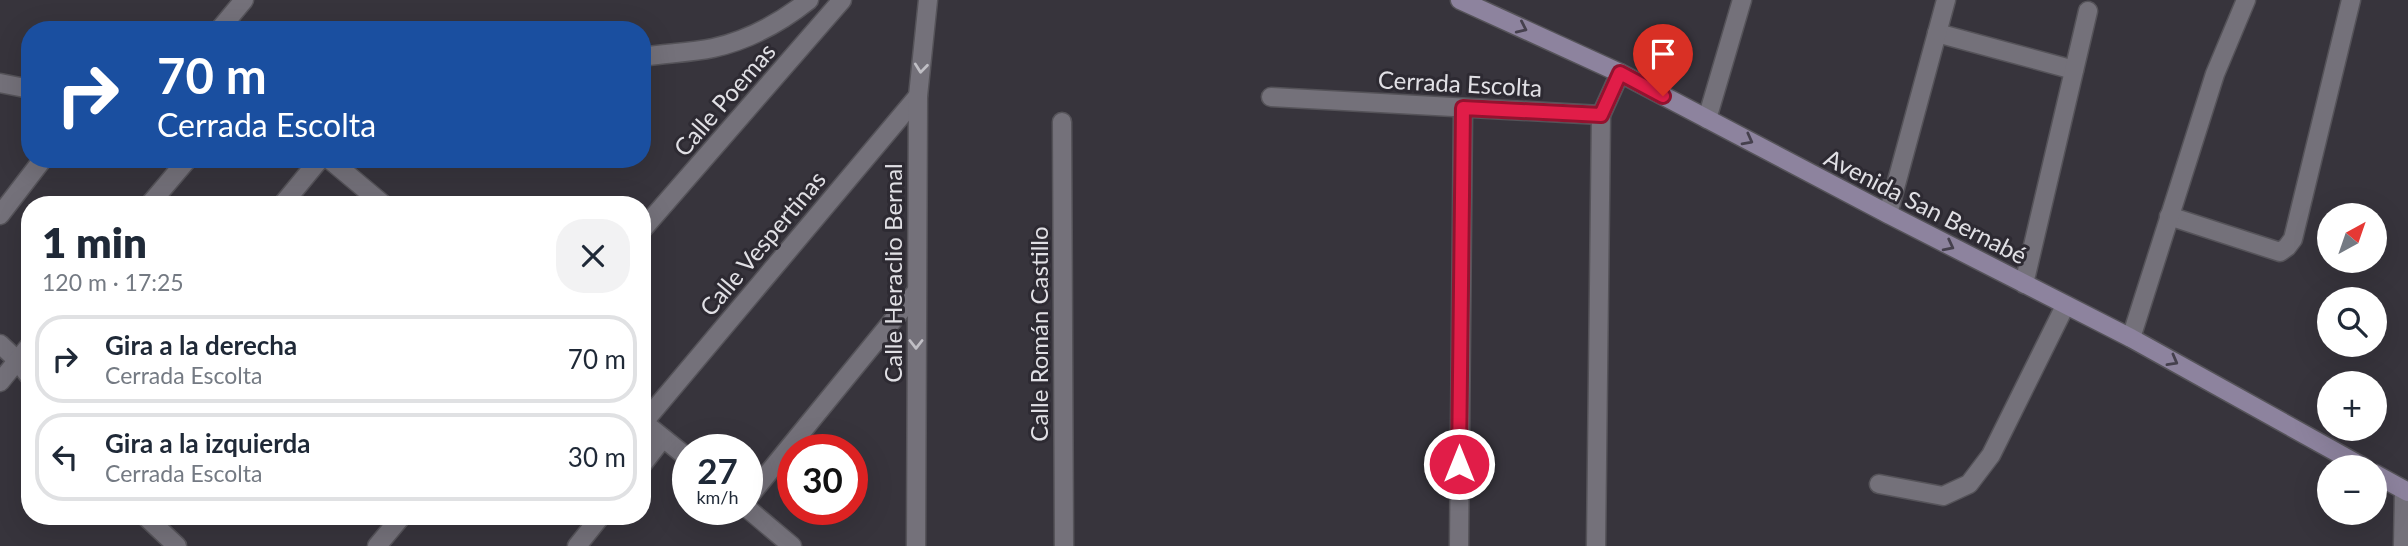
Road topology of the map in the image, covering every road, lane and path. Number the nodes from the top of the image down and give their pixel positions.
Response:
1 (244, 0) edge
2 (809, 0) edge
3 (842, 0) edge
4 (928, 0) edge
5 (1460, 0) edge
6 (1742, 0) edge
7 (1946, 0) edge
8 (2246, 0) edge
9 (2350, 0) edge
10 (2088, 11) dead end
11 (226, 21) edge
12 (1937, 33) junction
13 (651, 56) edge
14 (2074, 70) junction
15 (1620, 73) junction
16 (0, 83) edge
17 (21, 87) edge
18 (918, 96) junction
19 (1271, 97) dead end
20 (1463, 108) junction
21 (1601, 115) junction
22 (1707, 119) junction
23 (1062, 122) dead end
24 (36, 168) edge
25 (180, 168) edge
26 (313, 168) edge
27 (340, 168) edge
28 (157, 196) edge
29 (289, 196) edge
30 (373, 196) edge
31 (1888, 214) junction
32 (0, 215) edge
33 (2169, 216) junction
34 (651, 220) edge
35 (2024, 284) junction
36 (916, 292) junction
37 (2065, 306) junction
38 (2131, 338) junction
39 (0, 344) edge
40 (21, 355) edge
41 (17, 360) junction
42 (21, 365) edge
43 (0, 383) edge
44 (651, 412) edge
45 (651, 428) edge
46 (663, 438) junction
47 (672, 445) edge
48 (651, 453) edge
49 (2341, 455) edge
50 (763, 479) edge
51 (2387, 481) edge
52 (1879, 484) dead end
53 (2406, 491) edge
54 (763, 524) edge
55 (155, 525) edge
56 (158, 525) edge
57 (394, 525) edge
58 (594, 525) edge
59 (781, 543) edge
60 (164, 546) edge
61 (177, 546) edge
62 (377, 546) edge
63 (577, 546) edge
64 (916, 546) edge
65 (1064, 546) edge
66 (1459, 546) edge
67 (1596, 546) edge
68 (2403, 546) edge

1 - 11 street
2 - 13 street
3 - 34 street, Calle Poemas
4 -> 18 street, Calle Heraclio Bernal
5 -> 15 main road, Avenida San Bernabé
6 - 22 street
7 - 12 street
8 - 33 street
9 - 33 street
10 - 14 street
12 - 14 street
12 - 31 street
14 - 35 street
15 - 21 street
15 - 22 main road, Avenida San Bernabé
16 - 17 street
18 - 36 street, Calle Heraclio Bernal
18 - 44 street, Calle Vespertinas
19 - 20 street, Cerrada Escolta
20 - 21 street, Cerrada Escolta
20 - 66 street
21 - 67 street
22 -> 31 main road, Avenida San Bernabé
23 - 65 street, Calle Román Castillo
24 - 32 street
25 - 28 street
26 - 29 street
27 - 30 street
31 -> 35 main road, Avenida San Bernabé
33 - 38 street
35 - 37 main road, Avenida San Bernabé
36 - 50 street
36 -> 64 street, Calle Heraclio Bernal
37 - 38 main road, Avenida San Bernabé
37 - 52 street
38 -> 49 main road, Avenida San Bernabé
39 - 41 street
40 - 41 street
41 - 42 street
41 - 43 street
45 - 46 street
46 - 47 street
46 - 48 street
51 - 53 main road
53 - 68 street
54 - 59 street
55 - 60 street
56 - 61 street
57 - 62 street
58 - 63 street

